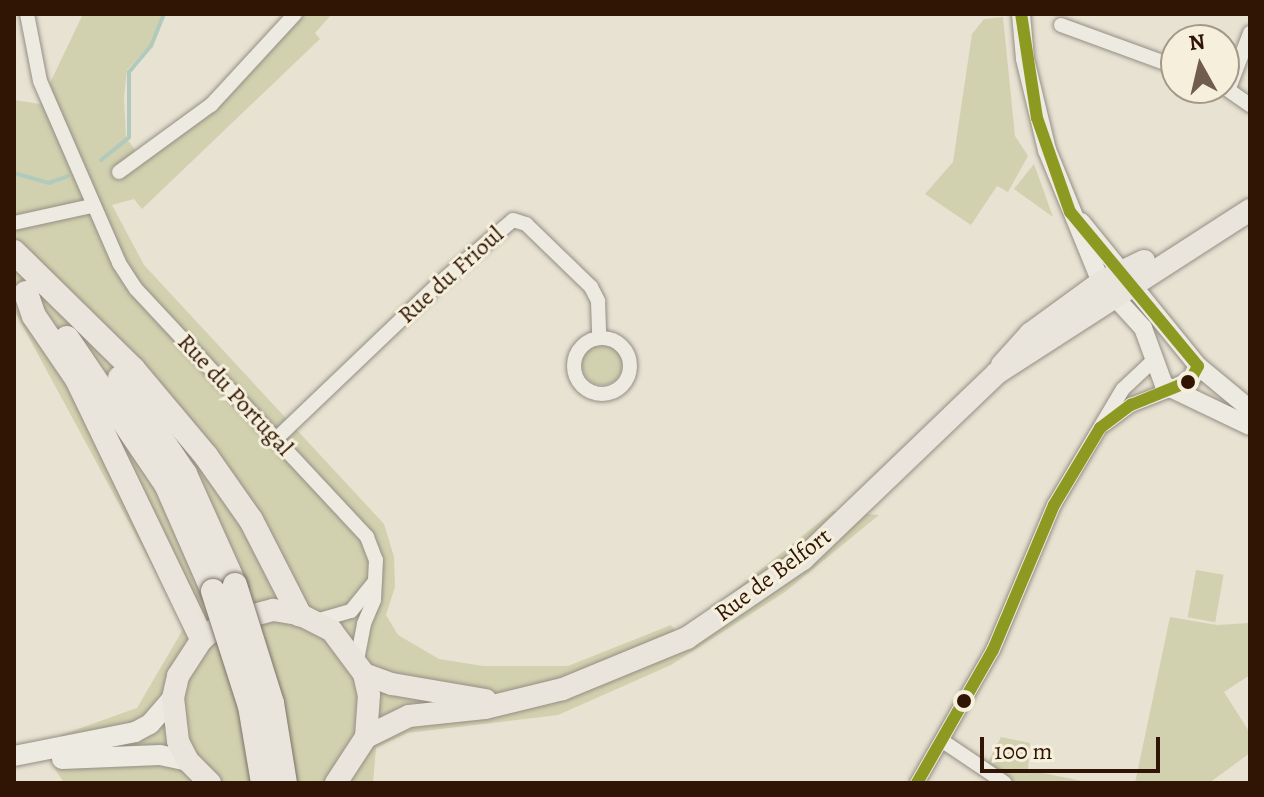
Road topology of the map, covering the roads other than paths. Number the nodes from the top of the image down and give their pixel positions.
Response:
1 (27, 14) edge
2 (295, 14) edge
3 (1021, 14) edge
4 (1061, 25) dead end
5 (1250, 33) edge
6 (1240, 56) edge
7 (1160, 61) edge
8 (1047, 150) junction
9 (119, 172) dead end
10 (1250, 200) edge
11 (92, 206) junction
12 (1250, 210) edge
13 (14, 223) edge
14 (14, 252) edge
15 (1157, 265) junction
16 (24, 281) edge
17 (1112, 285) junction
18 (1170, 332) junction
19 (599, 338) junction
20 (1155, 359) junction
21 (1193, 360) junction
22 (1172, 389) junction
23 (1250, 409) edge
24 (1250, 426) edge
25 (1100, 428) junction
26 (276, 439) junction
27 (375, 581) junction
28 (224, 588) junction
29 (308, 617) junction
30 (202, 639) junction
31 (361, 667) junction
32 (173, 698) junction
33 (503, 703) junction
34 (366, 737) junction
35 (944, 742) junction
36 (14, 756) edge
37 (188, 761) junction
38 (14, 764) edge
39 (210, 783) edge
40 (263, 783) edge
41 (285, 783) edge
42 (336, 783) edge
43 (917, 783) edge
44 (1005, 783) edge

1 - 11 street, Rue du Portugal
2 - 9 street
3 - 8 street
4 - 7 street
5 - 6 street
8 - 17 street
8 - 17 street
10 - 17 main road, Rue de Belfort
11 - 13 street
11 - 26 street, Rue du Portugal
12 - 15 main road, Rue de Belfort
14 - 16 highway
15 - 17 main road, Rue de Belfort
15 - 18 street
16 - 28 highway
16 - 29 highway
16 - 30 highway
17 - 18 street
17 - 20 street
17 - 33 main road, Rue de Belfort
18 - 21 street
19 - 19 street
19 - 26 street, Rue du Frioul
20 - 21 street
20 - 22 street
20 - 25 street
21 - 22 street
21 - 23 street
22 - 24 street
22 - 25 street
25 - 35 street
26 - 27 street, Rue du Portugal
27 - 29 street
27 - 31 street, Rue du Portugal
28 - 40 highway, bridge
28 - 41 highway, bridge
29 - 30 main road
29 - 31 main road
30 - 32 main road
31 - 33 main road, Rue de Belfort
31 - 34 main road
32 - 36 main road
32 - 37 main road
33 - 34 main road, Rue de Belfort
34 - 42 main road
35 - 43 street
35 - 44 street
37 - 38 main road
37 - 39 main road

